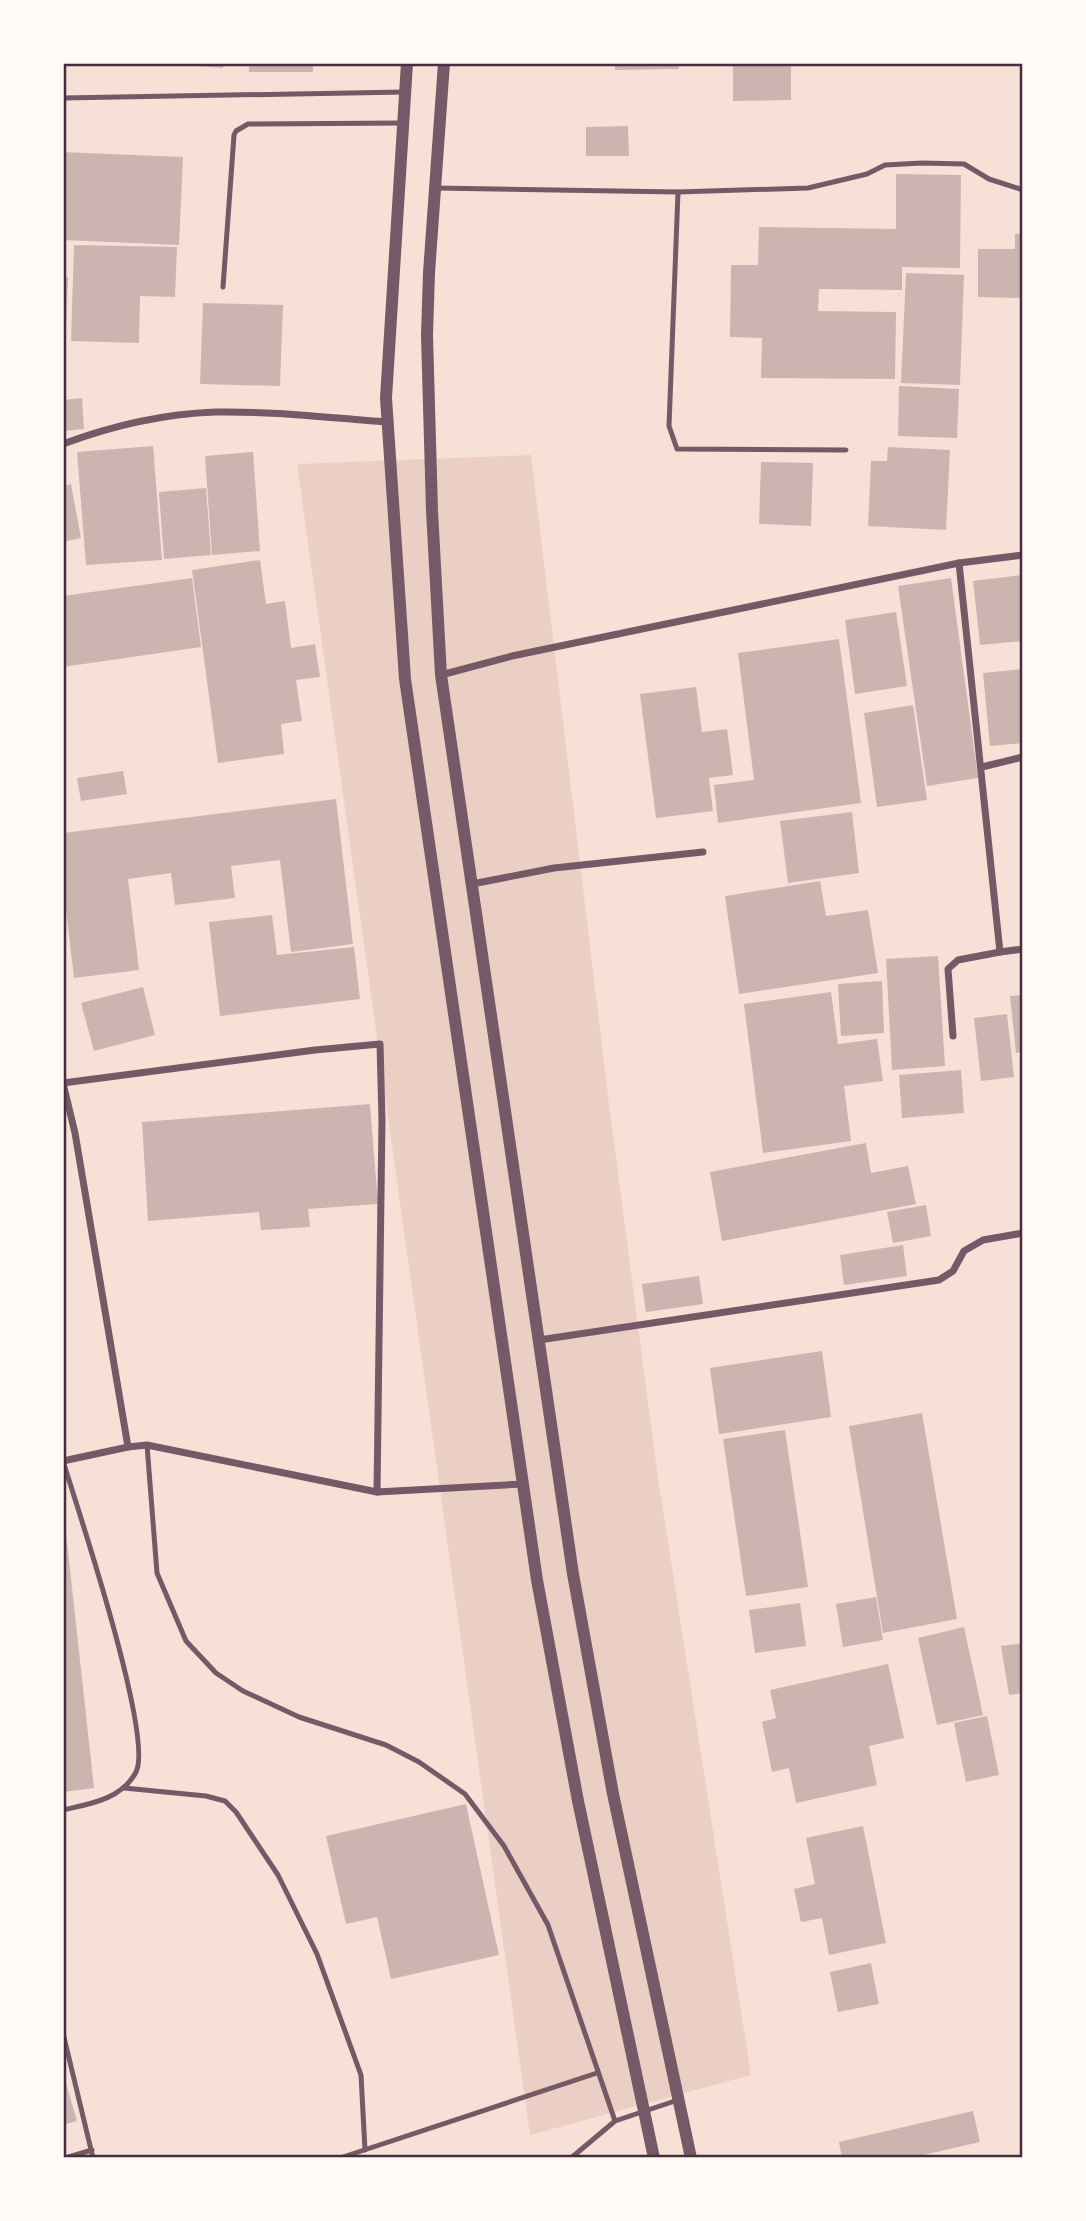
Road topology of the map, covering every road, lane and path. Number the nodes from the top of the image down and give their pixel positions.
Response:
1 (407, 63) edge
2 (444, 63) edge
3 (405, 92) junction
4 (63, 98) edge
5 (403, 123) junction
6 (435, 188) junction
7 (1023, 190) edge
8 (678, 192) junction
9 (223, 287) dead end
10 (387, 422) junction
11 (63, 444) edge
12 (846, 450) dead end
13 (1023, 555) edge
14 (959, 564) junction
15 (441, 675) junction
16 (1023, 757) edge
17 (982, 766) junction
18 (703, 852) dead end
19 (472, 884) junction
20 (1023, 949) edge
21 (1000, 952) junction
22 (953, 1035) dead end
23 (63, 1083) edge
24 (1023, 1233) edge
25 (539, 1340) junction
26 (147, 1445) junction
27 (128, 1447) junction
28 (63, 1461) edge
29 (522, 1484) junction
30 (377, 1492) junction
31 (124, 1788) junction
32 (63, 1810) edge
33 (63, 2032) edge
34 (597, 2073) junction
35 (678, 2100) junction
36 (644, 2111) junction
37 (615, 2121) junction
38 (92, 2150) junction
39 (365, 2150) junction
40 (65, 2158) edge
41 (93, 2158) edge
42 (340, 2158) edge
43 (571, 2158) edge
44 (654, 2158) edge
45 (691, 2158) edge

1 - 3 street
2 - 6 street
3 - 4 lane
3 - 5 street
5 - 9 lane
5 - 10 street
6 - 8 lane
6 - 15 street
7 - 8 lane
8 - 12 lane
10 - 11 street
10 - 29 street
13 - 14 street
14 - 15 street
14 - 17 street
15 - 19 street
16 - 17 street
17 - 21 street
18 - 19 street
19 - 25 street
20 - 21 street
21 - 22 street
23 - 27 street
23 - 30 street
24 - 25 street
25 - 35 street
26 - 27 street
26 - 30 street
26 - 34 lane
27 - 28 street
28 - 31 lane
29 - 30 street
29 - 36 street
31 - 32 lane
31 - 39 lane
33 - 38 lane
34 - 37 lane
34 - 39 lane
35 - 36 lane
35 - 45 street
36 - 37 lane
36 - 44 street
37 - 43 lane
38 - 40 lane
38 - 41 lane
39 - 42 lane

